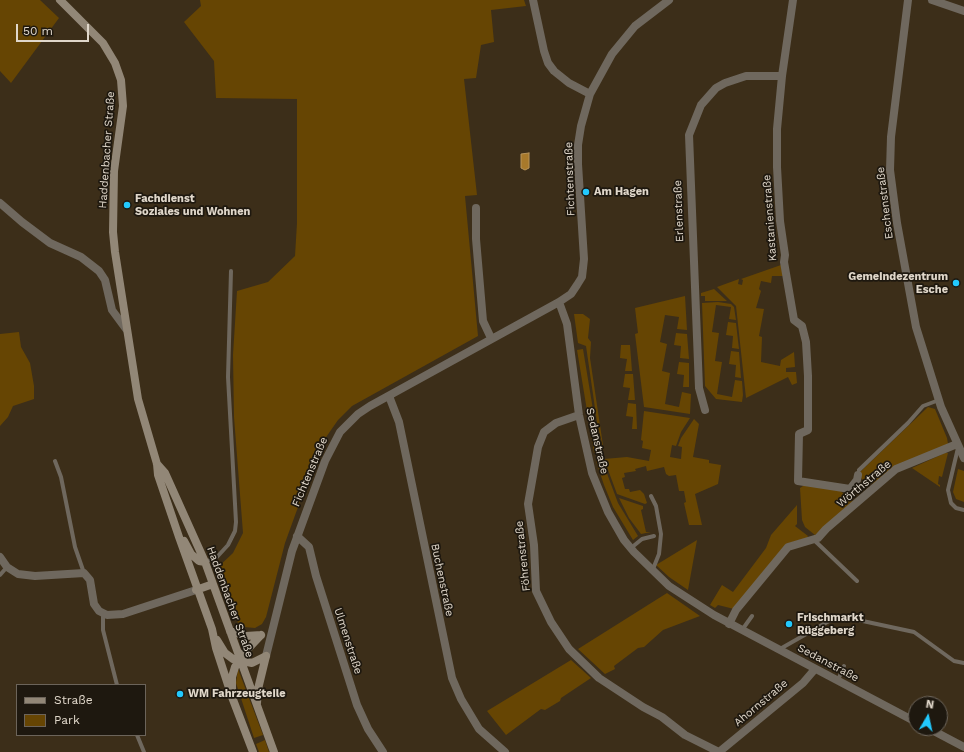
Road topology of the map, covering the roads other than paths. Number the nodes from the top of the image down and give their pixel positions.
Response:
1 (60, 0) edge
2 (533, 0) edge
3 (669, 0) edge
4 (793, 0) edge
5 (908, 0) edge
6 (932, 0) edge
7 (964, 11) edge
8 (782, 76) junction
9 (590, 94) junction
10 (0, 203) edge
11 (476, 208) dead end
12 (231, 271) dead end
13 (559, 302) junction
14 (126, 329) junction
15 (491, 338) junction
16 (389, 396) junction
17 (939, 400) junction
18 (705, 410) dead end
19 (579, 415) junction
20 (964, 439) edge
21 (957, 446) junction
22 (964, 458) edge
23 (56, 461) dead end
24 (157, 464) junction
25 (858, 472) joint
26 (651, 496) dead end
27 (964, 510) edge
28 (297, 536) junction
29 (654, 536) dead end
30 (179, 537) junction
31 (814, 540) junction
32 (631, 548) junction
33 (0, 558) edge
34 (205, 562) junction
35 (7, 567) junction
36 (652, 572) junction
37 (84, 573) junction
38 (0, 575) edge
39 (857, 581) dead end
40 (213, 584) junction
41 (196, 590) junction
42 (103, 613) junction
43 (752, 616) dead end
44 (273, 623) junction
45 (729, 624) junction
46 (742, 630) junction
47 (230, 631) junction
48 (213, 633) junction
49 (261, 635) junction
50 (779, 650) junction
51 (266, 656) junction
52 (240, 661) junction
53 (964, 663) edge
54 (844, 666) dead end
55 (815, 669) junction
56 (838, 681) junction
57 (117, 684) edge
58 (232, 697) junction
59 (257, 707) junction
60 (908, 718) edge
61 (137, 736) edge
62 (943, 736) edge
63 (964, 747) edge
64 (144, 752) edge
65 (253, 752) edge
66 (274, 752) edge
67 (383, 752) edge
68 (505, 752) edge
69 (719, 752) edge

1 - 14 main road, Haddenbacher Straße
2 - 9 street
3 - 9 street, Fichtenstraße
4 - 8 street, Kastanienstraße
5 - 17 street, Eschenstraße
6 - 7 street
8 - 18 street, Erlenstraße
8 - 25 street, Kastanienstraße
9 - 13 street, Fichtenstraße
10 - 14 street
11 - 15 street
12 - 34 lane
13 - 15 street, Fichtenstraße
13 - 19 street, Sedanstraße
14 - 24 main road, Haddenbacher Straße
15 - 16 street, Fichtenstraße
16 - 28 street, Fichtenstraße
16 - 68 street, Buchenstraße
17 - 21 street
17 - 25 lane
19 - 32 street, Sedanstraße
19 - 69 street, Föhrenstraße
20 - 21 lane
21 - 22 street
21 - 27 lane
21 - 31 street, Wörthstraße
23 - 37 lane
24 - 30 main road, Haddenbacher Straße
24 - 34 main road, Haddenbacher Straße
26 - 36 lane
28 - 44 street, Fichtenstraße
28 - 67 street, Ulmenstraße
29 - 32 lane
30 - 34 main road
30 - 41 main road, Haddenbacher Straße
31 - 39 lane
31 - 45 street
32 - 36 street, Sedanstraße
33 - 35 street
34 - 40 main road, Haddenbacher Straße
35 - 37 street
35 - 38 lane
36 - 45 street, Sedanstraße
37 - 42 street
40 - 41 main road
40 - 47 main road, Haddenbacher Straße
41 - 42 street
41 - 48 main road, Haddenbacher Straße
42 - 57 lane
43 - 46 lane
44 - 49 street, Fichtenstraße
44 - 51 street, Fichtenstraße
45 - 46 street, Sedanstraße
46 - 50 street, Sedanstraße
47 - 49 main road
47 - 52 main road, Haddenbacher Straße
48 - 52 main road
48 - 58 main road, Haddenbacher Straße
49 - 52 main road
50 - 53 lane
50 - 55 street, Sedanstraße
51 - 52 main road
51 - 59 main road
52 - 58 main road
52 - 59 main road, Haddenbacher Straße
54 - 56 lane
55 - 56 street, Sedanstraße
55 - 69 street, Ahornstraße
56 - 60 street, Sedanstraße
58 - 65 main road, Haddenbacher Straße
59 - 66 main road, Haddenbacher Straße
61 - 64 lane
62 - 63 street

